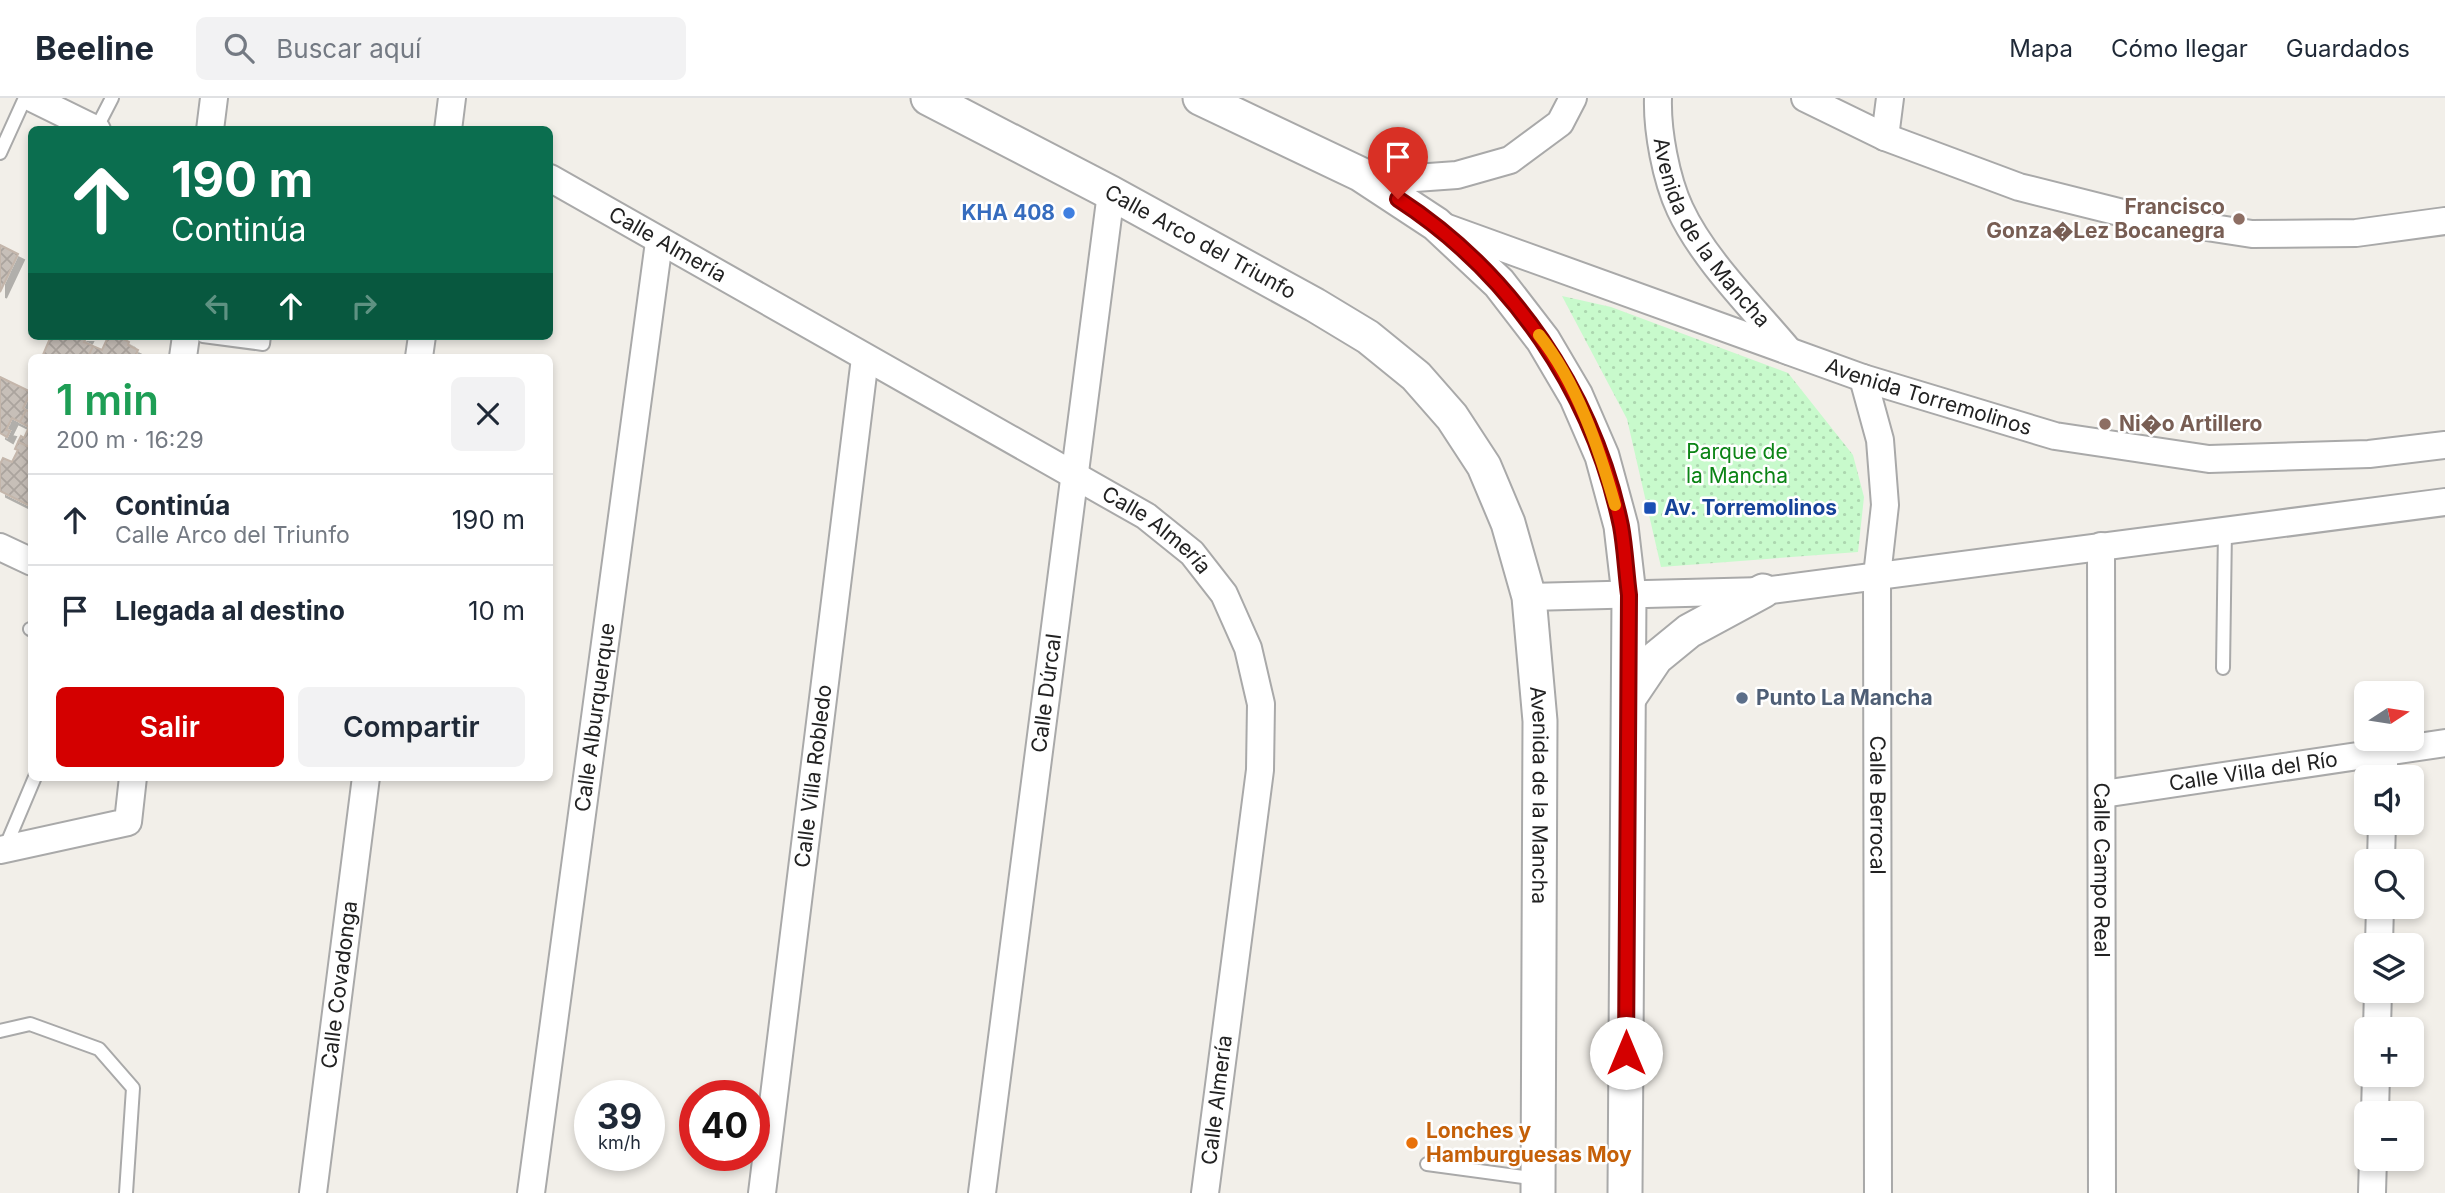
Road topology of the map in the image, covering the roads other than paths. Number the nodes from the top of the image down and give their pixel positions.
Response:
1 (25, 98) edge
2 (32, 98) edge
3 (112, 98) edge
4 (214, 98) edge
5 (1200, 98) edge
6 (1573, 98) edge
7 (1658, 98) edge
8 (1805, 98) edge
9 (1890, 98) edge
10 (949, 103) edge
11 (91, 126) edge
12 (98, 126) edge
13 (211, 126) edge
14 (1885, 137) junction
15 (0, 153) edge
16 (1360, 174) junction
17 (553, 180) edge
18 (1111, 193) junction
19 (2445, 222) edge
20 (1436, 223) junction
21 (659, 242) junction
22 (232, 340) edge
23 (264, 340) edge
24 (1790, 353) junction
25 (865, 358) junction
26 (1863, 378) junction
27 (1452, 417) joint
28 (2445, 445) edge
29 (1074, 476) junction
30 (2445, 502) edge
31 (2225, 530) junction
32 (2101, 546) junction
33 (0, 547) edge
34 (28, 560) edge
35 (1877, 576) junction
36 (1763, 591) junction
37 (1629, 595) junction
38 (1529, 597) junction
39 (2223, 668) dead end
40 (1629, 698) junction
41 (2445, 743) edge
42 (2384, 764) edge
43 (33, 781) edge
44 (133, 781) edge
45 (365, 781) edge
46 (2103, 794) junction
47 (3, 849) edge
48 (0, 1031) edge
49 (1427, 1164) dead end
50 (2373, 1171) edge
51 (1538, 1186) edge
52 (126, 1193) edge
53 (313, 1193) edge
54 (531, 1193) edge
55 (762, 1193) edge
56 (982, 1193) edge
57 (1205, 1193) edge
58 (1625, 1193) edge
59 (1878, 1193) edge
60 (2102, 1193) edge
61 (2372, 1193) edge

1 - 15 lane
2 - 11 street
3 - 12 lane
4 - 13 street
5 - 16 street
6 - 16 street
7 - 24 street, Avenida de la Mancha
8 - 14 street
9 - 14 street
10 - 18 street, Calle Arco del Triunfo
14 - 19 street
16 - 20 street
17 - 21 street, Calle Almería
18 - 27 street, Calle Arco del Triunfo
18 - 29 street, Calle Dúrcal
20 - 24 street, Avenida Torremolinos
20 - 37 street
21 - 25 street, Calle Almería
21 - 54 street, Calle Alburquerque
22 - 23 lane
24 - 26 street, Avenida Torremolinos
25 - 29 street, Calle Almería
25 - 55 street, Calle Villa Robledo
26 - 28 street, Avenida Torremolinos
26 - 35 street, Calle Berrocal
27 - 38 street, Avenida de la Mancha
29 - 56 street, Calle Dúrcal
29 - 57 street, Calle Almería
30 - 31 street
31 - 32 street
31 - 39 lane
32 - 35 street
32 - 46 street, Calle Campo Real
33 - 34 street
35 - 36 street
35 - 59 street, Calle Berrocal
36 - 37 street
36 - 40 street
37 - 38 street
37 - 40 street
38 - 51 street, Avenida de la Mancha
40 - 58 street
41 - 42 street, Calle Villa del Río
42 - 46 street, Calle Villa del Río
43 - 47 lane
44 - 47 street
45 - 53 street, Calle Covadonga
46 - 60 street, Calle Campo Real
48 - 52 lane
49 - 51 lane
50 - 61 street

